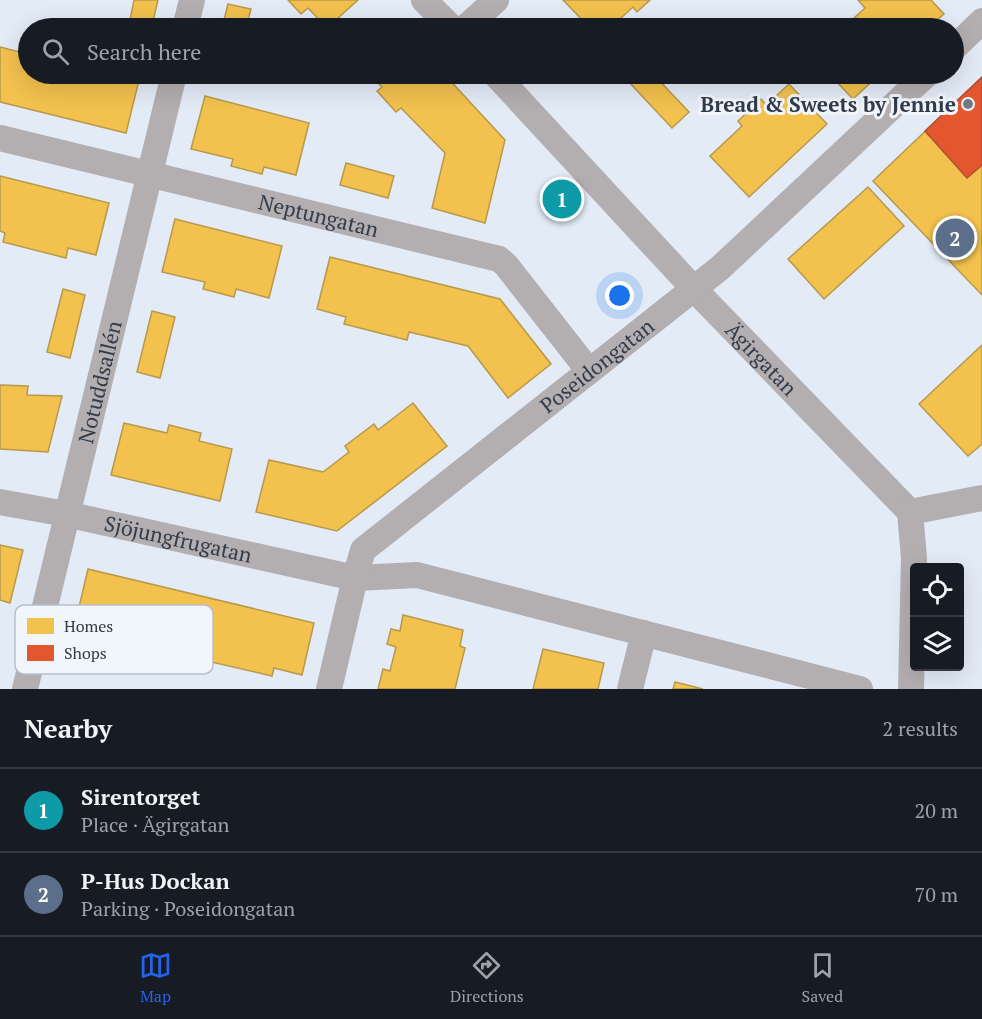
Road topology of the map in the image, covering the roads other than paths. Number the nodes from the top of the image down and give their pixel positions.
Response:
1 (192, 0) edge
2 (424, 0) edge
3 (496, 0) edge
4 (188, 18) edge
5 (442, 18) edge
6 (476, 18) edge
7 (982, 21) edge
8 (964, 38) edge
9 (172, 84) edge
10 (504, 84) edge
11 (916, 84) edge
12 (0, 138) edge
13 (149, 175) junction
14 (694, 289) junction
15 (589, 371) junction
16 (982, 498) edge
17 (0, 502) edge
18 (910, 512) junction
19 (66, 514) junction
20 (355, 578) junction
21 (45, 605) edge
22 (644, 633) junction
23 (29, 674) edge
24 (25, 689) edge
25 (329, 689) edge
26 (630, 689) edge
27 (860, 689) edge
28 (911, 689) edge

1 - 4 street
2 - 5 street
3 - 6 street
7 - 8 street
9 - 13 street, Notuddsallén
10 - 14 street, Ägirgatan
11 - 14 street, Poseidongatan
12 - 13 street, Neptungatan
13 - 15 street, Neptungatan
13 - 19 street, Notuddsallén
14 - 15 street, Poseidongatan
14 - 18 street, Ägirgatan
15 - 20 street, Poseidongatan
16 - 18 street
17 - 19 street, Sjöjungfrugatan
18 - 28 street
19 - 20 street, Sjöjungfrugatan
19 - 21 street, Notuddsallén
20 - 22 street, Sjöjungfrugatan
20 - 25 street, Poseidongatan
22 - 26 street
22 - 27 street
23 - 24 street, Notuddsallén

